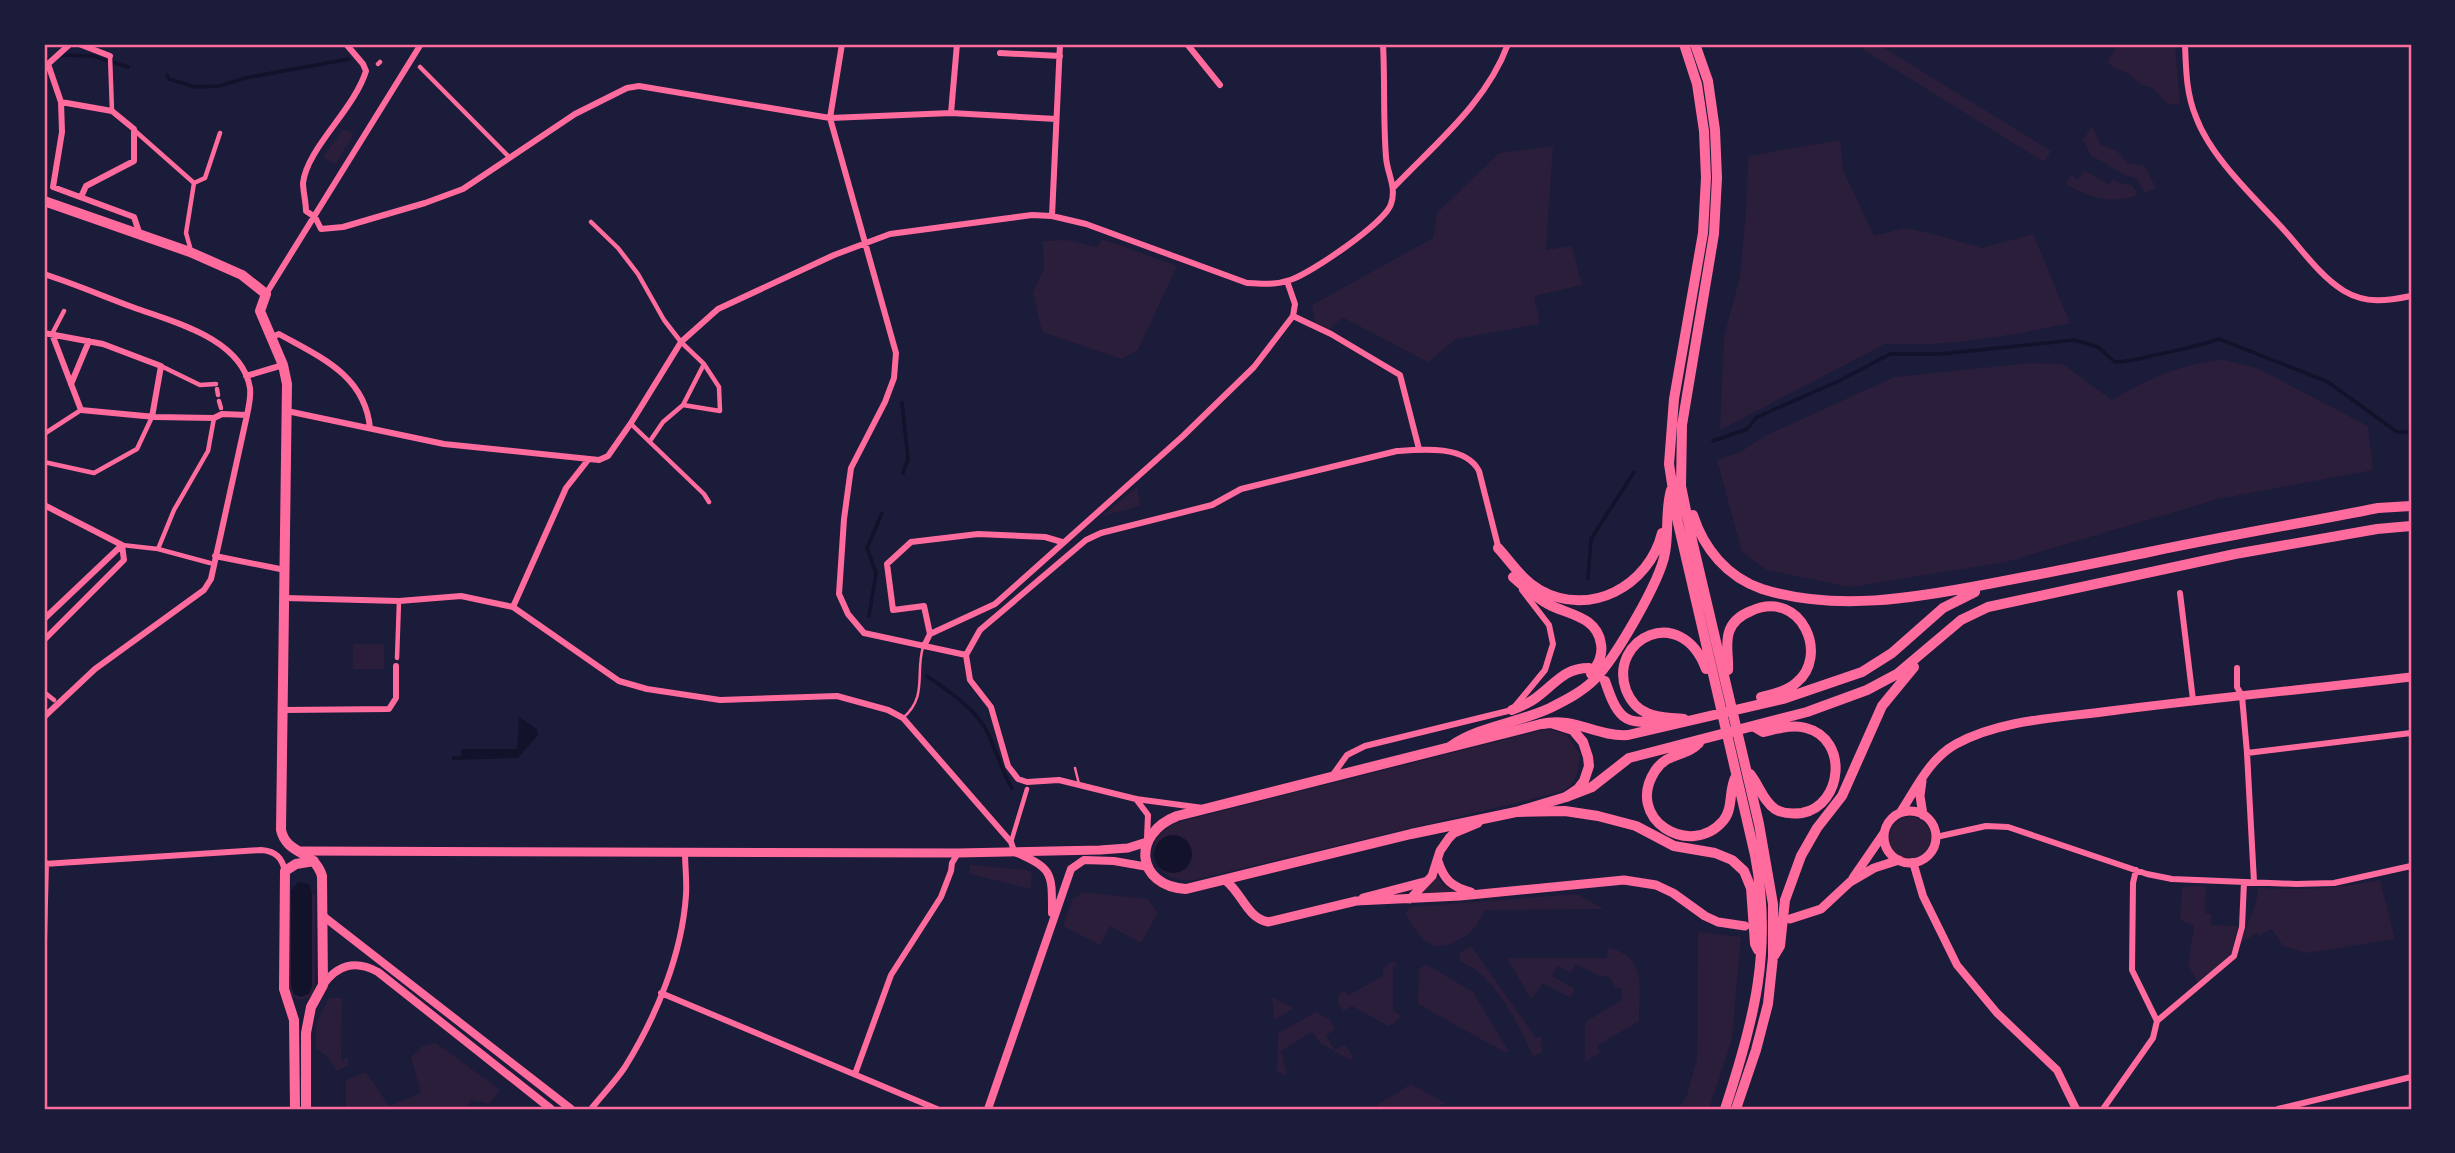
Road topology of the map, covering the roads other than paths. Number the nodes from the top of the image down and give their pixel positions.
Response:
1 (69, 44) edge
2 (79, 44) edge
3 (346, 44) edge
4 (421, 44) edge
5 (842, 44) edge
6 (957, 44) edge
7 (1060, 44) edge
8 (1186, 44) edge
9 (1383, 44) edge
10 (1508, 44) edge
11 (1684, 44) edge
12 (1695, 44) edge
13 (2185, 44) edge
14 (1000, 53) dead end
15 (110, 56) joint
16 (1060, 56) junction
17 (420, 67) dead end
18 (1220, 85) dead end
19 (61, 102) junction
20 (112, 111) junction
21 (951, 113) junction
22 (830, 118) junction
23 (1056, 119) junction
24 (134, 129) junction
25 (220, 133) dead end
26 (511, 158) junction
27 (194, 183) junction
28 (1394, 187) junction
29 (81, 197) junction
30 (44, 201) edge
31 (315, 216) junction
32 (1052, 216) junction
33 (591, 222) dead end
34 (141, 235) junction
35 (864, 243) junction
36 (190, 247) dead end
37 (44, 274) edge
38 (1287, 281) junction
39 (266, 294) junction
40 (2411, 296) edge
41 (64, 311) dead end
42 (1293, 316) junction
43 (44, 333) edge
44 (52, 334) junction
45 (272, 337) junction
46 (89, 341) junction
47 (681, 342) junction
48 (705, 364) junction
49 (283, 365) junction
50 (161, 366) junction
51 (246, 376) junction
52 (71, 384) junction
53 (683, 405) junction
54 (81, 410) junction
55 (221, 411) junction
56 (287, 411) junction
57 (247, 415) junction
58 (152, 417) junction
59 (214, 418) junction
60 (631, 423) junction
61 (370, 428) junction
62 (44, 434) edge
63 (650, 441) junction
64 (1419, 449) junction
65 (588, 460) junction
66 (44, 462) edge
67 (1676, 487) junction
68 (709, 502) dead end
69 (44, 505) edge
70 (1666, 506) junction
71 (2411, 506) edge
72 (2411, 526) edge
73 (1062, 542) junction
74 (122, 544) junction
75 (1498, 548) junction
76 (158, 549) junction
77 (215, 556) junction
78 (210, 563) dead end
79 (285, 570) junction
80 (1513, 577) junction
81 (2025, 578) junction
82 (2180, 593) dead end
83 (285, 598) junction
84 (399, 601) junction
85 (513, 607) junction
86 (44, 619) edge
87 (930, 634) junction
88 (44, 640) edge
89 (923, 650) junction
90 (1922, 652) junction
91 (966, 654) junction
92 (397, 658) dead end
93 (396, 667) dead end
94 (1589, 668) dead end
95 (2237, 668) dead end
96 (2411, 677) edge
97 (1726, 680) junction
98 (1605, 681) dead end
99 (1714, 684) junction
100 (44, 692) edge
101 (2242, 696) junction
102 (54, 700) dead end
103 (2193, 701) junction
104 (1561, 703) junction
105 (1750, 706) junction
106 (283, 710) junction
107 (1512, 710) junction
108 (44, 716) edge
109 (903, 718) junction
110 (1662, 719) junction
111 (1686, 720) junction
112 (1541, 724) junction
113 (1753, 726) junction
114 (2411, 733) edge
115 (1702, 739) junction
116 (1451, 746) junction
117 (2247, 753) junction
118 (1075, 768) dead end
119 (1747, 771) junction
120 (1332, 776) junction
121 (1736, 776) junction
122 (1922, 779) junction
123 (1079, 784) junction
124 (1027, 789) dead end
125 (1566, 797) junction
126 (1136, 799) junction
127 (1206, 808) junction
128 (1516, 813) junction
129 (1900, 813) junction
130 (1923, 815) junction
131 (1486, 819) junction
132 (1884, 833) junction
133 (1936, 837) junction
134 (1147, 842) junction
135 (1012, 847) junction
136 (302, 851) junction
137 (334, 852) junction
138 (685, 852) junction
139 (958, 853) junction
140 (1438, 859) junction
141 (1899, 860) junction
142 (314, 861) junction
143 (1913, 862) junction
144 (45, 863) edge
145 (2411, 866) edge
146 (1148, 867) junction
147 (2136, 870) junction
148 (285, 871) junction
149 (1225, 880) junction
150 (1426, 882) junction
151 (1850, 882) junction
152 (2244, 882) junction
153 (2254, 882) junction
154 (1476, 893) junction
155 (1410, 899) junction
156 (1356, 901) junction
157 (323, 916) junction
158 (1052, 919) junction
159 (1790, 919) dead end
160 (1745, 926) dead end
161 (44, 941) edge
162 (1767, 958) junction
163 (323, 985) junction
164 (661, 993) junction
165 (289, 1002) junction
166 (311, 1007) junction
167 (2157, 1021) junction
168 (855, 1074) junction
169 (2411, 1077) edge
170 (295, 1109) edge
171 (306, 1109) edge
172 (551, 1109) edge
173 (571, 1109) edge
174 (591, 1109) edge
175 (937, 1109) edge
176 (988, 1109) edge
177 (1724, 1109) edge
178 (1736, 1109) edge
179 (2076, 1109) edge
180 (2103, 1109) edge
181 (2278, 1109) edge

1 - 19 street
2 - 15 street
3 - 31 street
4 - 31 street
5 - 22 street
6 - 21 street
7 - 16 street
8 - 18 street
9 - 28 street
10 - 28 street
11 - 67 highway
12 - 67 highway
13 - 40 street
14 - 16 street
15 - 20 street
16 - 23 street
17 - 26 street
19 - 20 street
19 - 29 street
20 - 24 street
21 - 22 street
21 - 23 street
22 - 26 street
22 - 35 street
23 - 32 street
24 - 27 street
24 - 29 street
25 - 27 street
26 - 31 street
27 - 36 street
28 - 38 street
29 - 34 street
30 - 34 main road
31 - 39 street
32 - 35 street
32 - 38 street
33 - 47 street
34 - 39 main road
35 - 47 street
35 - 89 street
37 - 51 street
38 - 42 street
39 - 45 main road
41 - 44 street
42 - 64 street
42 - 73 street
43 - 44 street
44 - 46 street
44 - 52 street
45 - 49 main road
45 - 61 street
46 - 50 street
46 - 52 street
47 - 48 street
47 - 60 street
48 - 53 street
48 - 53 street
49 - 51 street
49 - 56 main road
50 - 55 street
50 - 58 street
51 - 57 street
52 - 54 street
53 - 63 street
54 - 58 street
54 - 62 street
55 - 57 street
55 - 59 street
56 - 61 street
56 - 79 main road
57 - 77 street
58 - 59 street
58 - 66 street
59 - 76 street
60 - 63 street
60 - 65 street
61 - 65 street
63 - 68 street
64 - 75 street
64 - 91 street
65 - 85 street
67 - 70 highway
67 - 81 highway
67 - 97 highway
67 - 99 highway
69 - 74 street
70 - 75 highway
70 - 104 highway
71 - 81 highway
72 - 90 highway
73 - 87 street
73 - 87 street
74 - 76 street
74 - 86 street
74 - 88 street
75 - 80 street
76 - 78 street
77 - 79 street
77 - 108 street
79 - 83 main road
80 - 104 highway
80 - 107 street
81 - 105 highway
82 - 103 street
83 - 84 street
83 - 106 main road
84 - 85 street
84 - 92 street
85 - 109 street
87 - 89 street
89 - 91 street
89 - 109 lane
90 - 113 highway
90 - 162 highway
91 - 123 street
93 - 106 street
94 - 107 highway
95 - 101 street
96 - 101 main road
97 - 105 highway
97 - 119 highway
98 - 110 highway
99 - 110 highway
99 - 121 highway
100 - 102 street
101 - 103 main road
101 - 117 street
103 - 122 main road
104 - 116 highway
105 - 111 highway
106 - 136 main road
107 - 120 street
109 - 135 street
110 - 111 highway
111 - 112 highway
112 - 116 main road
112 - 125 main road
113 - 115 highway
113 - 119 highway
114 - 117 street
115 - 121 highway
115 - 125 highway
116 - 120 main road
117 - 153 street
118 - 123 lane
119 - 162 highway
120 - 127 main road
121 - 162 highway
122 - 129 main road
122 - 130 main road
123 - 126 street
124 - 135 street
125 - 128 main road
126 - 127 street
126 - 134 street
127 - 134 main road
128 - 131 main road
128 - 162 highway
129 - 130 main road
129 - 132 main road
130 - 133 main road
131 - 140 main road
131 - 149 main road
132 - 141 main road
132 - 151 main road
133 - 143 main road
133 - 147 street
134 - 135 main road
134 - 146 main road
135 - 139 main road
135 - 158 street
136 - 137 main road
136 - 142 main road
137 - 138 main road
137 - 142 main road
138 - 139 main road
138 - 164 street
139 - 168 street
140 - 150 main road
140 - 154 main road
141 - 143 main road
141 - 151 main road
142 - 148 main road
142 - 157 main road
143 - 179 street
144 - 148 street
144 - 161 street
145 - 153 street
146 - 149 main road
146 - 158 street
147 - 152 street
147 - 167 street
148 - 165 main road
149 - 156 main road
150 - 155 main road
150 - 156 main road
151 - 159 main road
152 - 153 street
152 - 167 street
154 - 155 main road
154 - 160 main road
155 - 156 main road
157 - 163 main road
157 - 173 street
158 - 176 street
162 - 177 highway
162 - 178 highway
163 - 166 main road
163 - 172 street
164 - 168 street
164 - 174 street
165 - 166 main road
165 - 170 main road
166 - 171 main road
167 - 180 street
168 - 175 street
169 - 181 street

